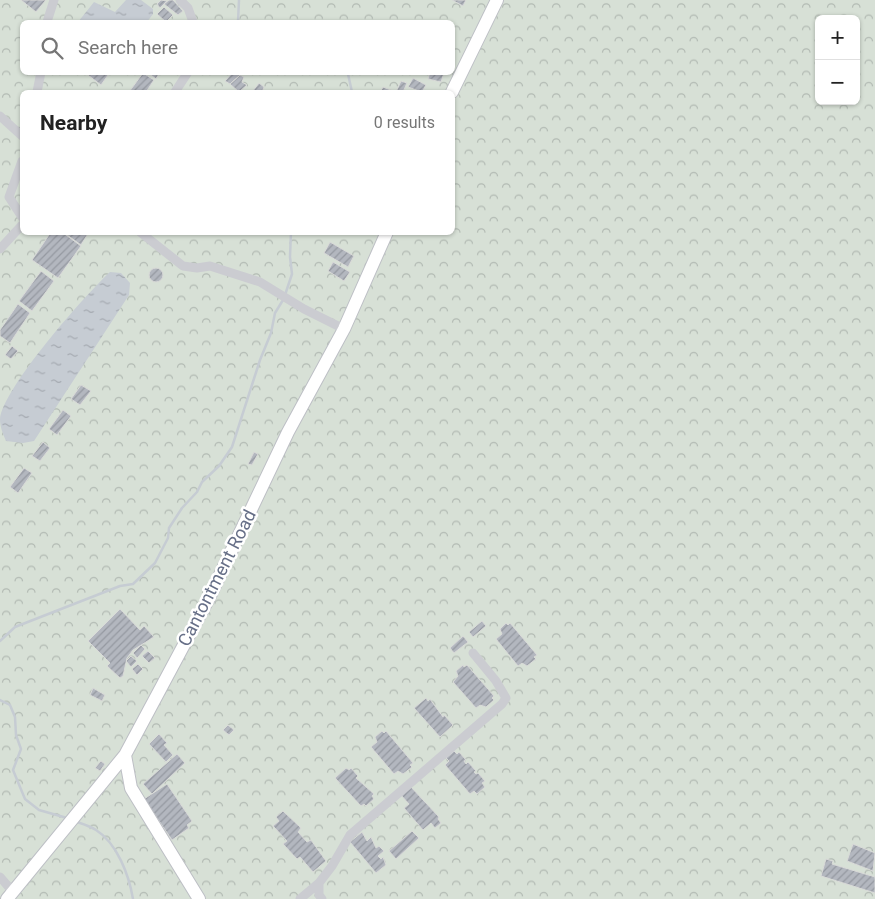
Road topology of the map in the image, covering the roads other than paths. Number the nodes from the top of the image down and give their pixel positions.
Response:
1 (54, 0) edge
2 (180, 0) edge
3 (497, 0) edge
4 (48, 20) edge
5 (192, 20) edge
6 (40, 75) edge
7 (186, 75) edge
8 (37, 90) edge
9 (176, 90) edge
10 (453, 90) edge
11 (0, 116) edge
12 (20, 134) edge
13 (20, 167) edge
14 (20, 214) edge
15 (20, 227) edge
16 (144, 235) edge
17 (386, 235) edge
18 (0, 249) edge
19 (344, 329) junction
20 (473, 652) dead end
21 (125, 755) junction
22 (0, 876) edge
23 (319, 883) junction
24 (10, 896) edge
25 (199, 899) edge
26 (300, 899) edge
27 (322, 899) edge

1 - 4 street
2 - 5 street
3 - 10 street
6 - 8 street
7 - 9 street
11 - 12 street
13 - 14 street
15 - 18 street
16 - 19 street
17 - 19 street, Cantontment Road
19 - 21 street, Cantontment Road
20 - 23 street
21 - 24 street, Cantontment Road
21 - 25 street
22 - 24 street
23 - 26 street
23 - 27 street

